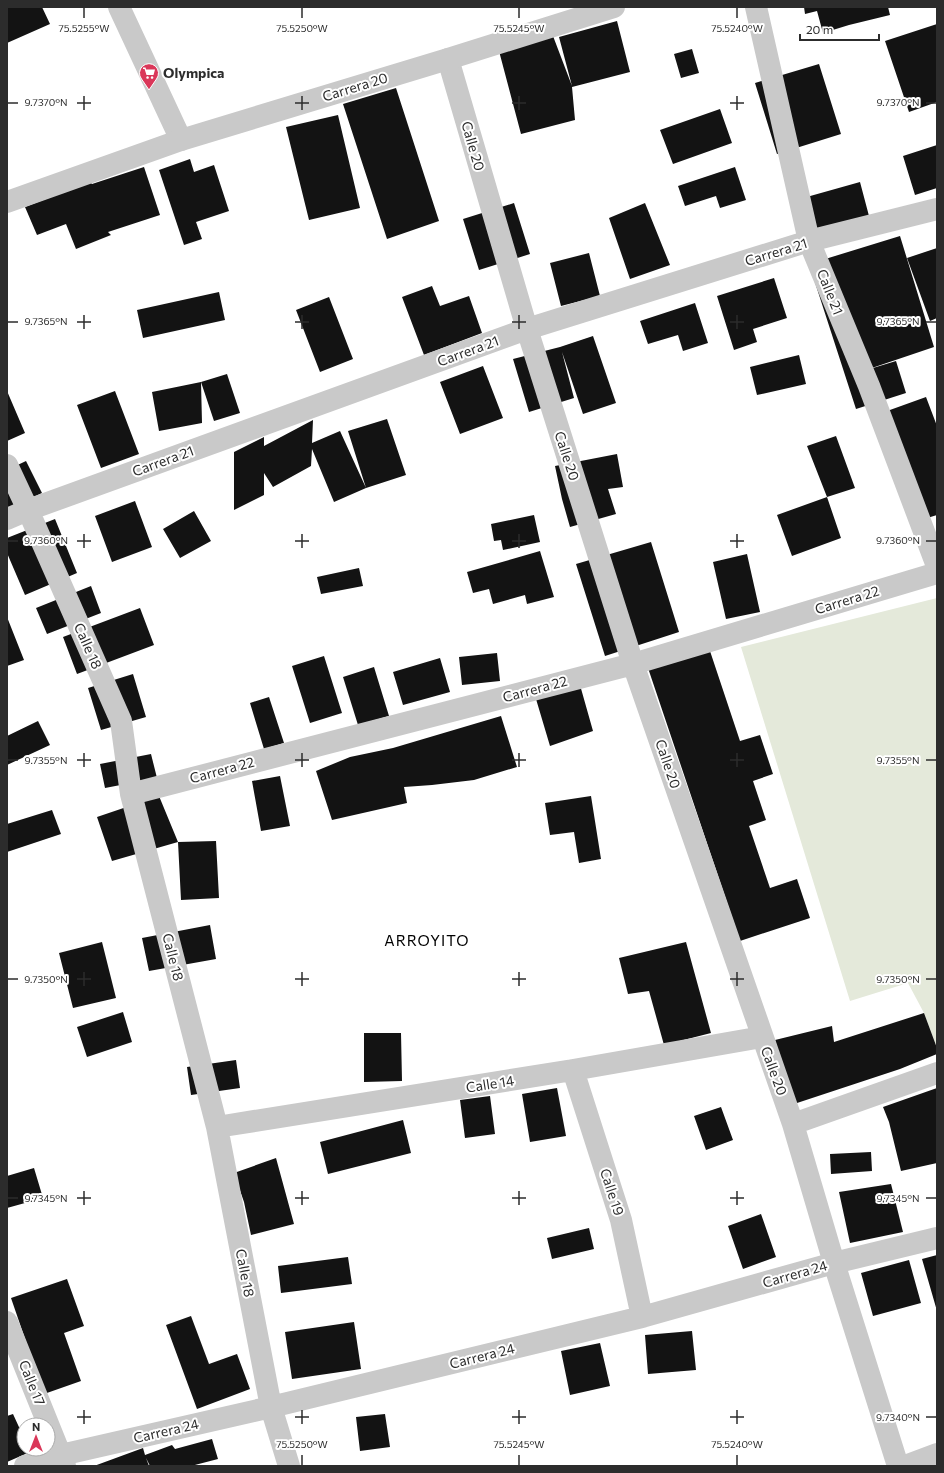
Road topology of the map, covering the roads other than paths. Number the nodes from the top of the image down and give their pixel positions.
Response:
1 (119, 7) edge
2 (614, 7) edge
3 (756, 7) edge
4 (448, 59) junction
5 (180, 140) junction
6 (7, 202) edge
7 (937, 209) edge
8 (809, 241) junction
9 (527, 329) junction
10 (7, 465) edge
11 (28, 510) junction
12 (7, 519) edge
13 (937, 566) edge
14 (937, 573) edge
15 (634, 664) junction
16 (130, 794) junction
17 (762, 1037) junction
18 (573, 1070) junction
19 (937, 1073) edge
20 (793, 1124) junction
21 (217, 1127) junction
22 (937, 1238) edge
23 (834, 1263) junction
24 (642, 1316) junction
25 (7, 1322) edge
26 (271, 1407) junction
27 (937, 1454) edge
28 (63, 1460) edge
29 (25, 1466) edge
30 (288, 1466) edge
31 (898, 1466) edge
32 (905, 1466) edge

1 - 5 street
2 - 4 street, Carrera 20
3 - 8 street, Calle 21
4 - 5 street, Carrera 20
4 - 9 street, Calle 20
5 - 6 street, Carrera 20
7 - 8 street, Carrera 21
8 - 9 street, Carrera 21
8 - 13 street, Calle 21
9 - 11 street, Carrera 21
9 - 15 street, Calle 20
10 - 11 street, Calle 18
11 - 12 street, Carrera 21
11 - 16 street, Calle 18
14 - 15 street, Carrera 22
15 - 16 street, Carrera 22
15 - 17 street, Calle 20
16 - 21 street, Calle 18
17 - 18 street, Calle 14
17 - 20 street, Calle 20
18 - 21 street, Calle 14
18 - 24 street, Calle 19
19 - 20 street
20 - 23 street, Calle 20
21 - 26 street, Calle 18
22 - 23 street, Carrera 24
23 - 24 street, Carrera 24
23 - 31 street, Calle 20
24 - 26 street, Carrera 24
25 - 28 street, Calle 17
26 - 28 street, Carrera 24
26 - 30 street, Calle 18
27 - 32 street
28 - 29 street, Carrera 24

